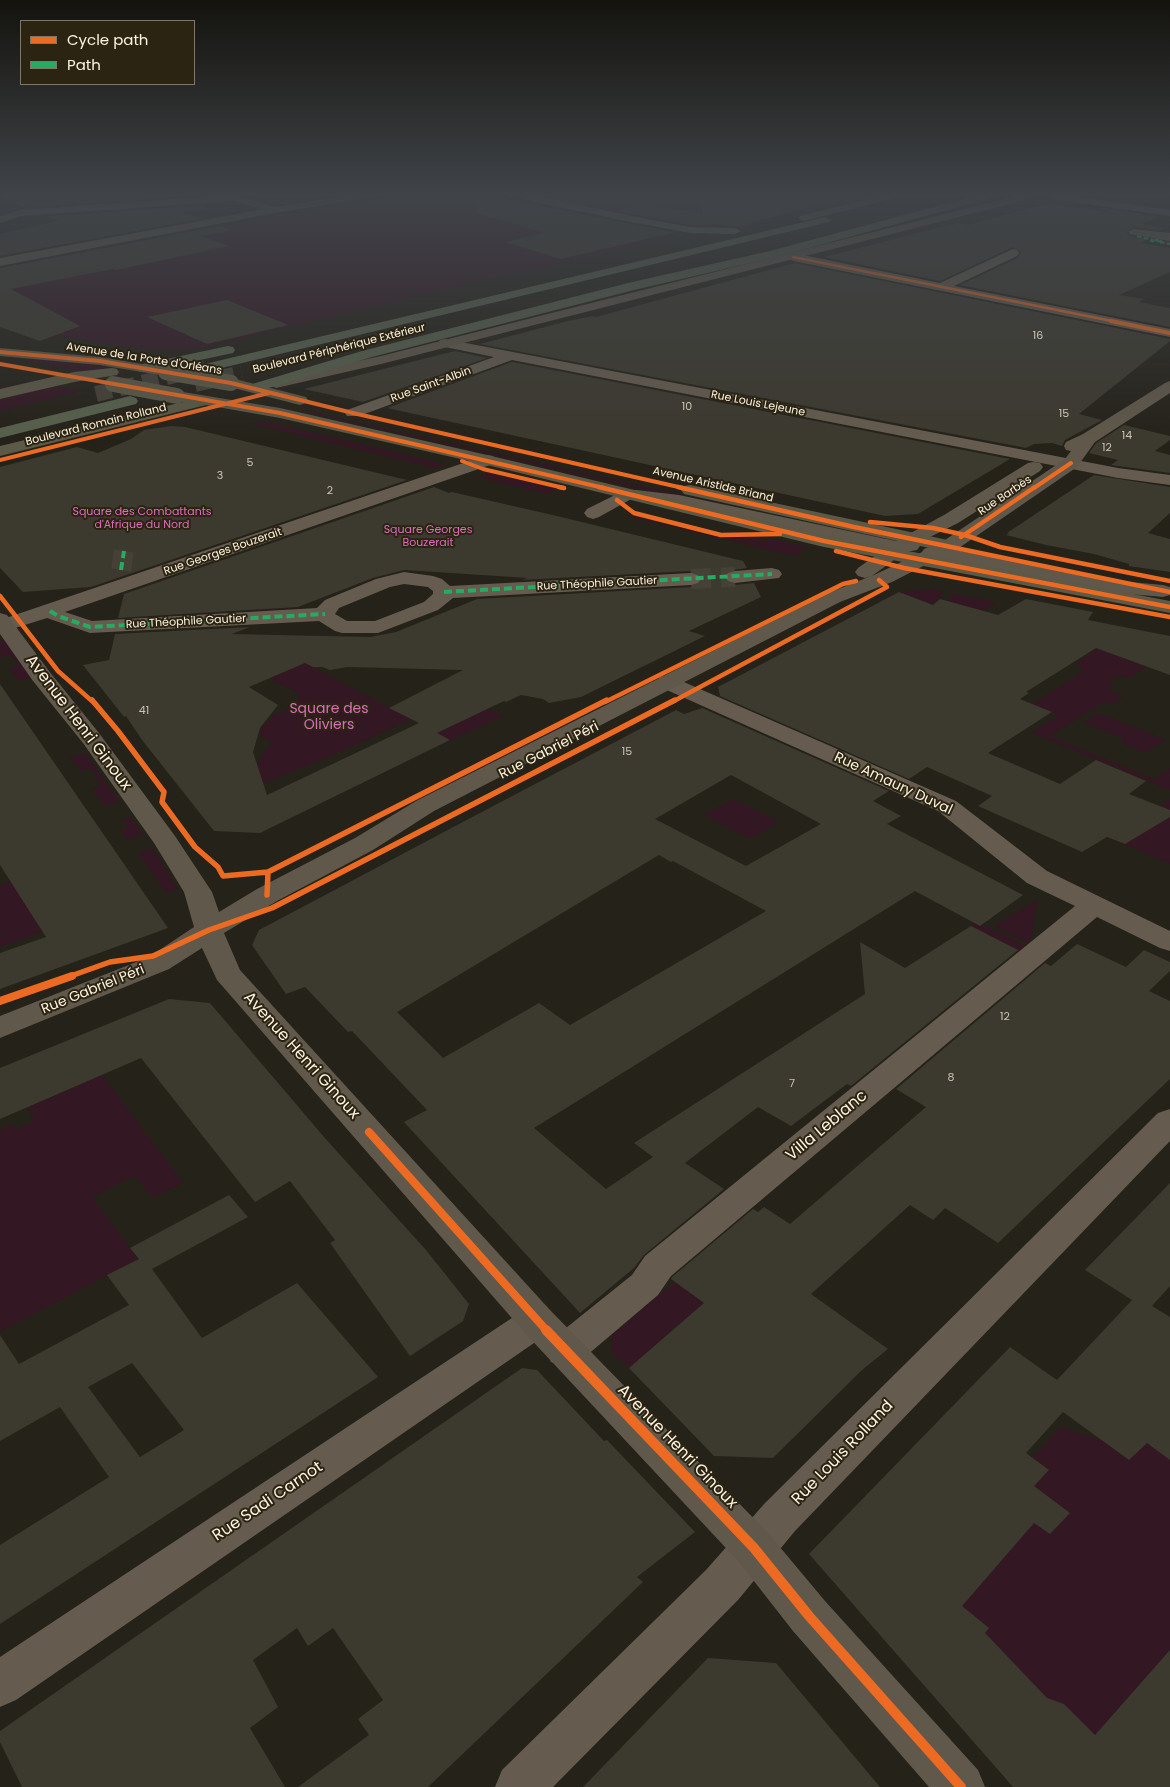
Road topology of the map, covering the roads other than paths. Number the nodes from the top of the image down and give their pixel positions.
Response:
1 (542, 276) edge
2 (575, 276) edge
3 (589, 276) edge
4 (636, 276) edge
5 (674, 276) edge
6 (715, 276) edge
7 (889, 276) edge
8 (963, 276) edge
9 (941, 287) junction
10 (514, 294) junction
11 (1170, 333) edge
12 (445, 343) junction
13 (0, 352) edge
14 (510, 356) junction
15 (209, 367) tunnel mouth
16 (143, 368) junction
17 (1169, 370) edge
18 (74, 377) junction
19 (236, 378) junction
20 (254, 388) junction
21 (1164, 389) edge
22 (0, 394) edge
23 (96, 394) tunnel mouth
24 (130, 401) dead end
25 (205, 401) junction
26 (353, 413) junction
27 (10, 415) dead end
28 (0, 433) edge
29 (1089, 438) junction
30 (0, 452) edge
31 (1048, 459) junction
32 (487, 460) junction
33 (1071, 463) junction
34 (1170, 480) edge
35 (627, 494) junction
36 (592, 513) dead end
37 (899, 546) junction
38 (936, 553) junction
39 (772, 574) dead end
40 (735, 577) tunnel mouth
41 (691, 579) tunnel mouth
42 (444, 592) junction
43 (1168, 596) edge
44 (833, 598) junction
45 (50, 610) junction
46 (325, 614) junction
47 (2, 622) edge
48 (668, 682) junction
49 (1093, 906) junction
50 (209, 930) junction
51 (1170, 942) edge
52 (0, 1028) edge
53 (1170, 1120) edge
54 (537, 1320) junction
55 (565, 1351) junction
56 (754, 1548) junction
57 (0, 1684) edge
58 (519, 1787) edge
59 (961, 1787) edge

1 - 16 highway
2 - 10 highway
3 - 10 highway
4 - 19 highway, Boulevard Périphérique Extérieur
5 - 20 highway
6 - 12 main road, Boulevard Romain Rolland
7 - 9 street
8 - 9 street
9 - 11 street
10 - 15 highway
12 - 14 street, Rue Louis Lejeune
12 - 20 main road, Boulevard Romain Rolland
13 - 16 main road, Avenue de la Porte d'Orléans
14 - 26 street, Rue Saint-Albin
14 - 31 street, Rue Louis Lejeune
16 - 18 main road
16 - 19 main road, Avenue de la Porte d'Orléans, bridge
17 - 21 main road, Rue Barbès
18 - 22 main road
18 - 25 main road, bridge
19 - 20 main road, Avenue de la Porte d'Orléans
20 - 25 main road, Boulevard Romain Rolland
20 - 26 main road, Avenue Aristide Briand
21 - 29 main road, Rue Barbès
23 - 27 highway
24 - 28 highway
25 - 30 main road, Boulevard Romain Rolland
25 - 32 main road, Avenue Aristide Briand
26 - 37 main road, Avenue Aristide Briand
29 - 31 main road, Rue Barbès
29 - 33 main road, Rue Barbès
31 - 33 street, Rue Louis Lejeune
31 - 37 main road, Rue Barbès
32 - 35 main road, Avenue Aristide Briand
32 - 45 street, Rue Georges Bouzerait
33 - 34 street, Rue Louis Lejeune
33 - 38 main road, Rue Barbès
35 - 36 street
35 - 37 main road, Avenue Aristide Briand
37 - 38 main road
37 - 38 main road, Avenue Aristide Briand
37 - 44 main road, Rue Gabriel Péri
38 - 43 main road
38 - 44 main road, Rue Gabriel Péri
39 - 40 street
41 - 42 street, Rue Théophile Gautier
42 - 46 street
42 - 46 street
44 - 48 main road, Rue Gabriel Péri
45 - 46 street, Rue Théophile Gautier
45 - 47 street, Rue Georges Bouzerait
47 - 50 main road, Avenue Henri Ginoux
48 - 49 street, Rue Amaury Duval
48 - 50 main road, Rue Gabriel Péri
49 - 51 street, Rue Amaury Duval
49 - 55 street, Villa Leblanc
50 - 52 main road, Rue Gabriel Péri
50 - 54 main road, Avenue Henri Ginoux
53 - 56 street, Rue Louis Rolland
54 - 55 main road, Avenue Henri Ginoux
54 - 57 street, Rue Sadi Carnot
55 - 56 main road, Avenue Henri Ginoux
56 - 58 street, Rue Louis Rolland
56 - 59 main road, Avenue Henri Ginoux

